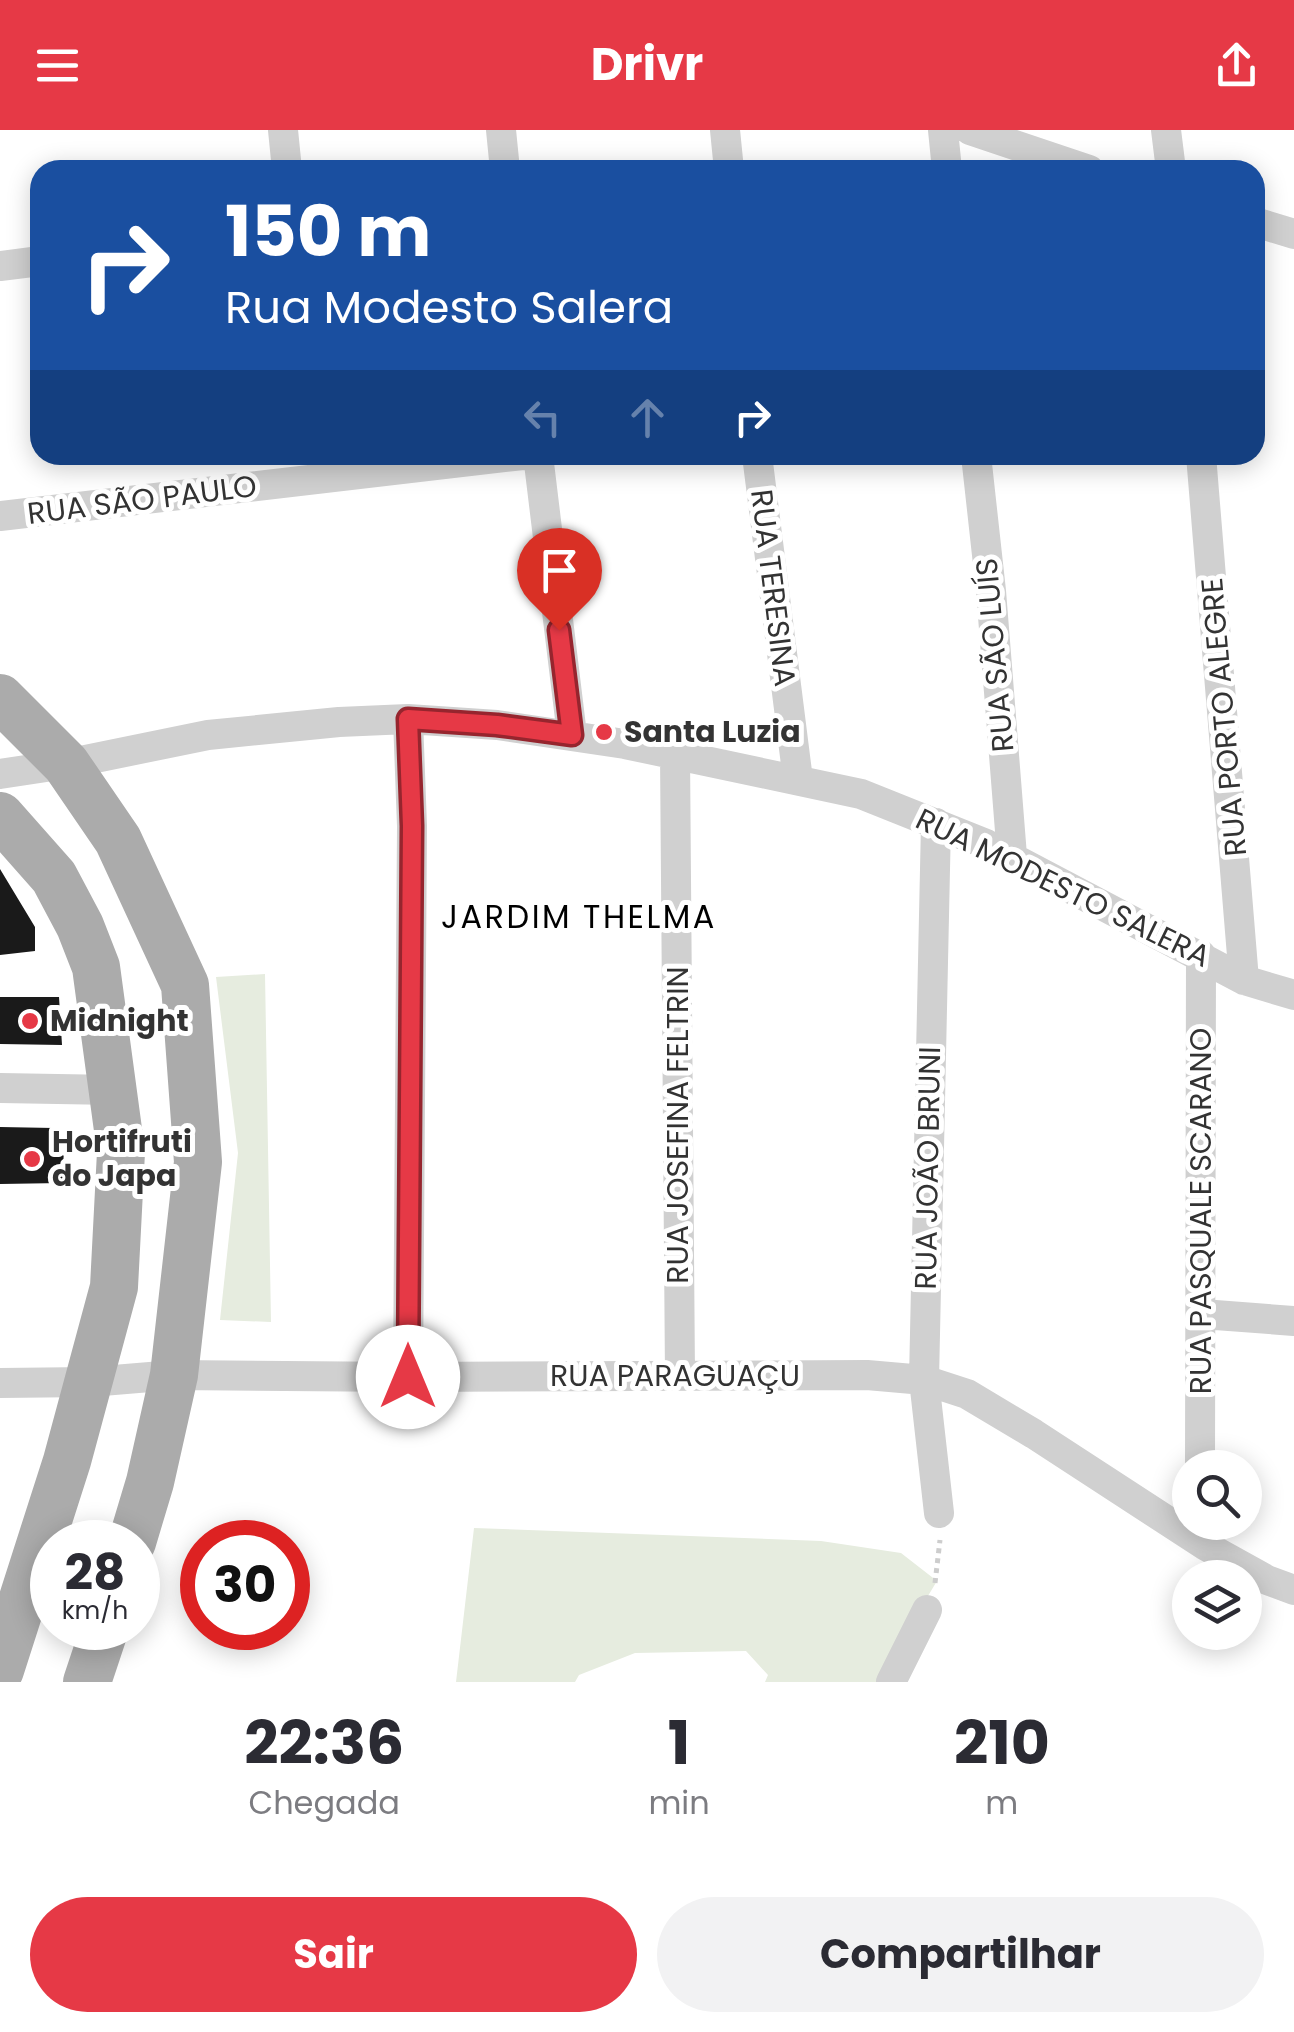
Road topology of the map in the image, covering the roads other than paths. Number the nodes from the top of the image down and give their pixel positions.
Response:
1 (283, 130) edge
2 (501, 130) edge
3 (725, 130) edge
4 (943, 130) edge
5 (970, 130) edge
6 (1166, 130) edge
7 (286, 160) edge
8 (505, 160) edge
9 (728, 160) edge
10 (946, 160) edge
11 (1059, 160) edge
12 (1170, 160) edge
13 (1265, 225) edge
14 (1294, 234) edge
15 (30, 262) edge
16 (0, 266) edge
17 (437, 465) edge
18 (539, 465) edge
19 (758, 465) edge
20 (977, 465) edge
21 (1202, 465) edge
22 (0, 516) edge
23 (0, 698) edge
24 (408, 719) junction
25 (572, 735) junction
26 (675, 754) junction
27 (66, 764) junction
28 (0, 774) edge
29 (798, 780) junction
30 (0, 816) edge
31 (936, 822) junction
32 (1012, 856) junction
33 (1201, 954) junction
34 (1244, 980) junction
35 (1294, 995) edge
36 (0, 1088) edge
37 (115, 1090) junction
38 (1202, 1314) junction
39 (1294, 1320) edge
40 (174, 1374) junction
41 (680, 1376) junction
42 (408, 1377) junction
43 (924, 1380) junction
44 (90, 1382) junction
45 (0, 1383) edge
46 (1200, 1450) edge
47 (939, 1513) road end
48 (1172, 1514) edge
49 (139, 1520) edge
50 (1213, 1540) edge
51 (1294, 1590) edge
52 (927, 1610) road end
53 (98, 1650) edge
54 (0, 1670) edge
55 (87, 1682) edge
56 (891, 1682) edge

1 - 7 street
2 - 8 street
3 - 9 street
4 - 10 street
5 - 11 street
6 - 12 street
13 - 14 street
15 - 16 street
17 - 22 street, RUA SÃO PAULO
18 - 25 street
19 - 29 street, RUA TERESINA
20 - 32 street, RUA SÃO LUÍS
21 - 34 street, RUA PORTO ALEGRE
23 - 27 main road
24 - 25 street, RUA MODESTO SALERA
24 - 27 street, RUA MODESTO SALERA
24 - 42 street
25 - 26 street, RUA MODESTO SALERA
26 - 29 street, RUA MODESTO SALERA
26 - 41 street, RUA JOSEFINA FELTRIN
27 - 28 street, RUA MODESTO SALERA
27 - 40 main road
29 - 31 street, RUA MODESTO SALERA
30 - 37 main road
31 - 32 street, RUA MODESTO SALERA
31 - 43 street, RUA JOÃO BRUNI
32 - 33 street, RUA MODESTO SALERA
33 - 34 street, RUA MODESTO SALERA
33 - 38 street, RUA PASQUALE SCARANO
34 - 35 street, RUA MODESTO SALERA
36 - 37 street
37 - 44 main road
38 - 39 street
38 - 46 street, RUA PASQUALE SCARANO
40 - 42 street, RUA PARAGUAÇU
40 - 44 street, RUA PARAGUAÇU
40 - 49 main road
41 - 42 street, RUA PARAGUAÇU
41 - 43 street, RUA PARAGUAÇU
43 - 47 street, RUA JOÃO BRUNI
43 - 48 street, RUA PARAGUAÇU
44 - 45 street, RUA PARAGUAÇU
44 - 54 main road
50 - 51 street, RUA PARAGUAÇU
52 - 56 street
53 - 55 main road

